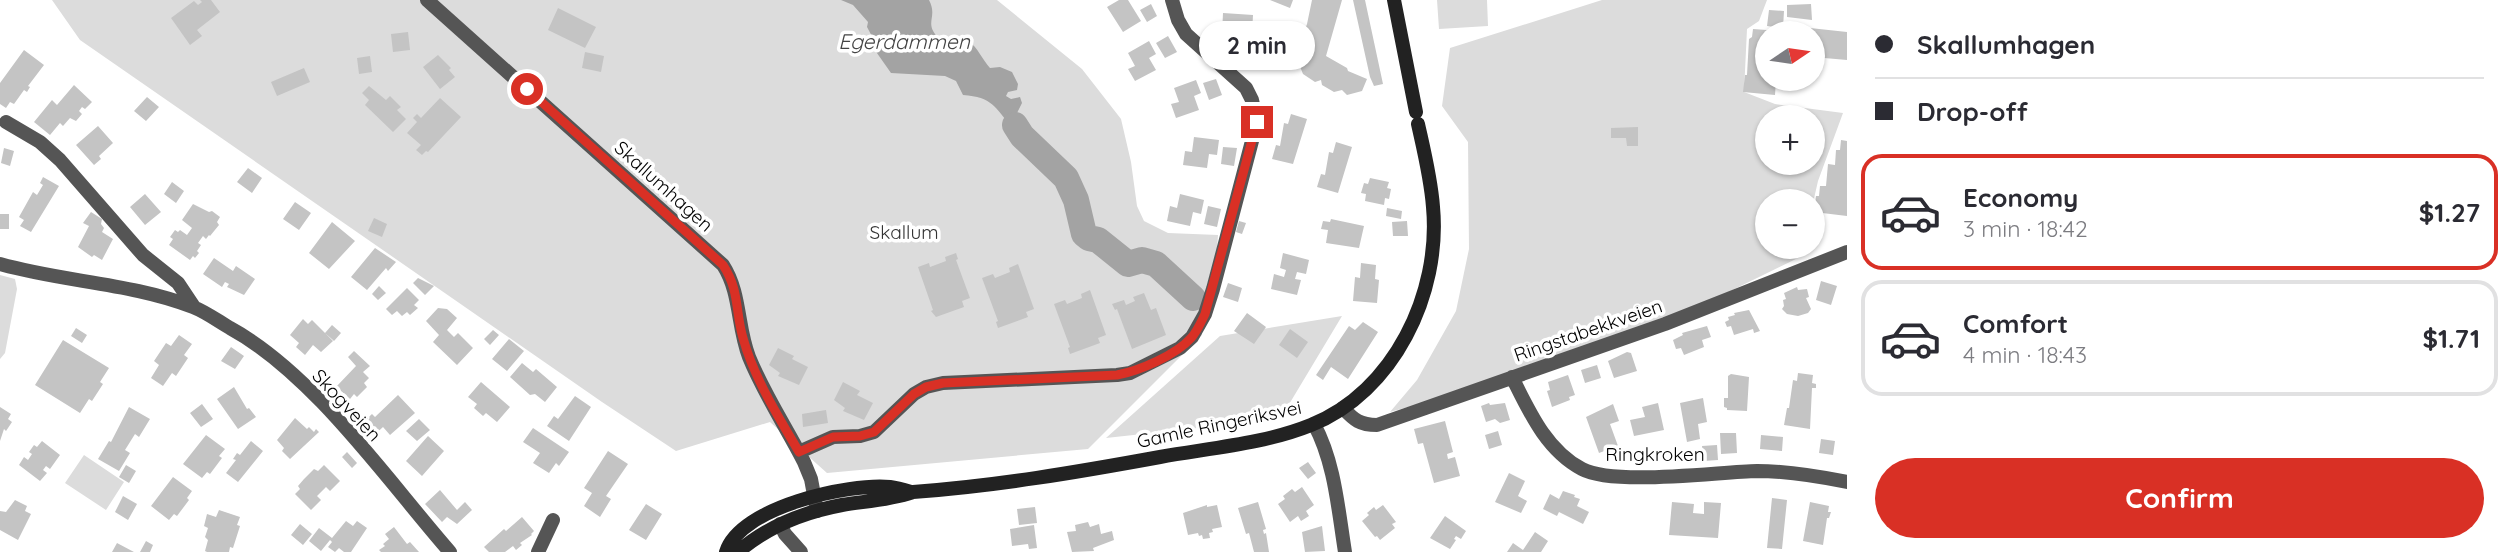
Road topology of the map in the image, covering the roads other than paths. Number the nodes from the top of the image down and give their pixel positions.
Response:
1 (427, 0) edge
2 (1172, 0) edge
3 (1394, 0) edge
4 (6, 122) dead end
5 (1847, 252) edge
6 (0, 264) edge
7 (194, 307) junction
8 (1512, 377) junction
9 (1343, 408) junction
10 (1314, 424) junction
11 (799, 452) junction
12 (1847, 482) edge
13 (816, 503) junction
14 (553, 520) dead end
15 (780, 524) junction
16 (450, 552) edge
17 (538, 552) edge
18 (726, 552) edge
19 (738, 552) edge
20 (801, 552) edge
21 (1345, 552) edge

1 - 11 street, Skallumhagen
2 - 11 street
3 - 9 main road, Gamle Ringeriksvei
4 - 7 street, Skogveien
5 - 8 street, Ringstabekkveien
6 - 7 street, Skogveien
7 - 16 street, Skogveien
8 - 9 street, Ringstabekkveien
8 - 12 street, Ringkroken
9 - 10 main road, Gamle Ringeriksvei
10 - 13 main road, Gamle Ringeriksvei
10 - 21 street
11 - 13 street, Skallumhagen
13 - 15 main road, Gamle Ringeriksvei
13 - 18 main road, Gamle Ringeriksvei
14 - 17 street
15 - 19 main road, Gamle Ringeriksvei
15 - 20 street

